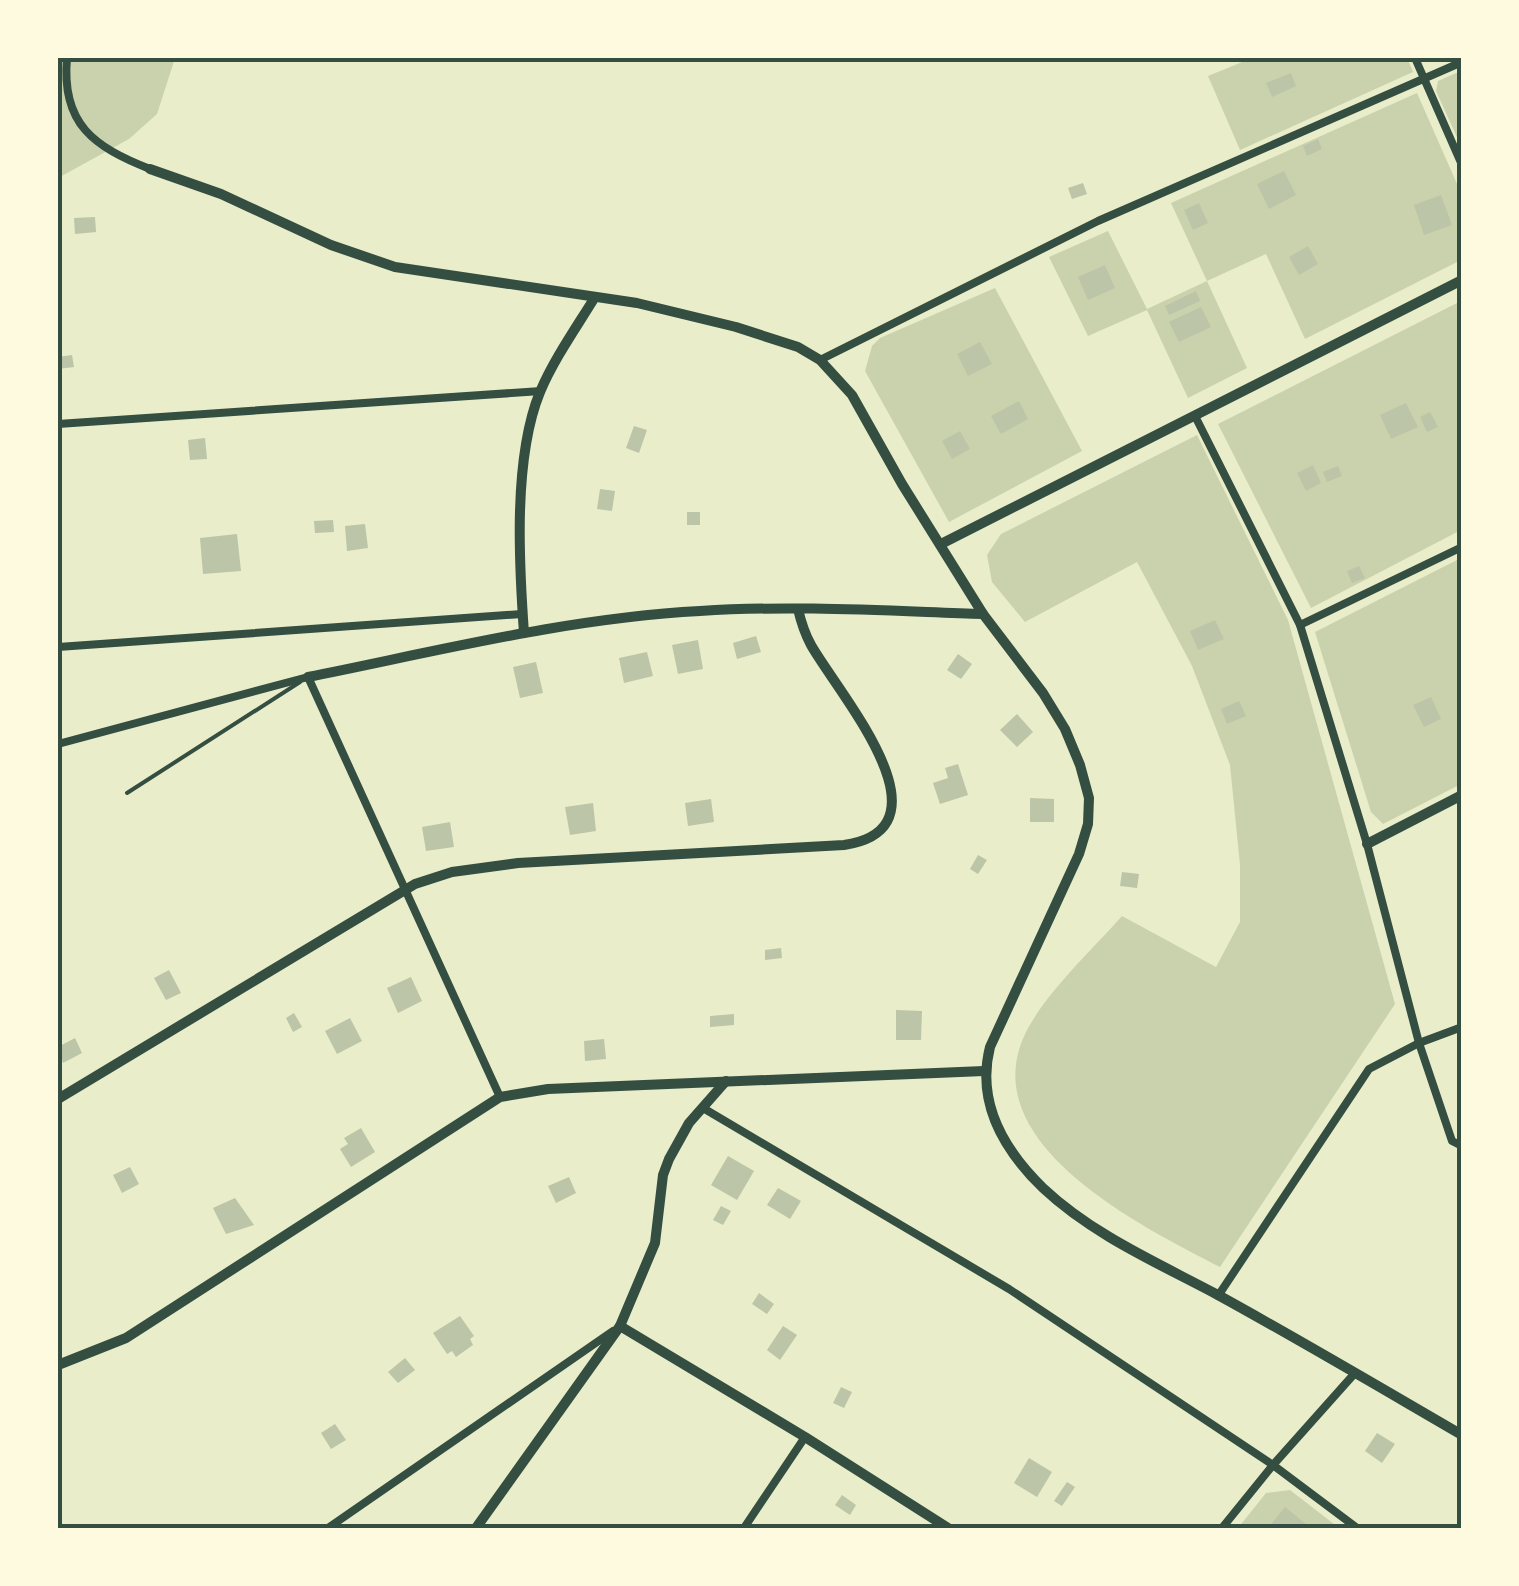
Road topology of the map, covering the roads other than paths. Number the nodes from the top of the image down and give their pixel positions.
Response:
1 (67, 58) edge
2 (1415, 58) edge
3 (1462, 62) edge
4 (1424, 78) junction
5 (1462, 164) edge
6 (150, 169) joint
7 (1462, 280) edge
8 (595, 297) junction
9 (820, 360) junction
10 (541, 391) junction
11 (1196, 416) junction
12 (58, 424) edge
13 (941, 544) junction
14 (1462, 548) edge
15 (798, 609) junction
16 (522, 614) junction
17 (984, 614) junction
18 (1300, 626) junction
19 (524, 633) junction
20 (58, 647) edge
21 (308, 677) junction
22 (58, 744) edge
23 (128, 793) dead end
24 (1462, 795) edge
25 (1367, 844) junction
26 (405, 890) junction
27 (1462, 1027) edge
28 (1419, 1043) junction
29 (984, 1071) junction
30 (726, 1081) junction
31 (500, 1098) junction
32 (58, 1099) edge
33 (703, 1108) junction
34 (1462, 1146) edge
35 (1218, 1296) junction
36 (620, 1326) junction
37 (58, 1364) edge
38 (1355, 1373) junction
39 (1462, 1435) edge
40 (804, 1436) junction
41 (1272, 1465) junction
42 (939, 1526) edge
43 (328, 1528) edge
44 (476, 1528) edge
45 (744, 1528) edge
46 (1222, 1528) edge
47 (1357, 1528) edge

1 - 6 street
2 - 4 street
3 - 4 street
4 - 5 street
4 - 9 street
6 - 8 street
7 - 11 street
8 - 9 street
8 - 10 street
9 - 13 street
10 - 12 street
10 - 16 street
11 - 13 street
11 - 18 street
13 - 17 street
14 - 18 street
15 - 17 street
15 - 19 street
15 - 26 street
16 - 19 street
16 - 20 street
17 - 29 street
18 - 25 street
19 - 21 street
21 - 22 street
21 - 23 lane
21 - 26 street
24 - 25 street
25 - 28 street
26 - 31 street
26 - 32 street
27 - 28 street
28 - 34 street
28 - 35 street
29 - 30 street
29 - 35 street
30 - 31 street
30 - 33 street
31 - 37 street
33 - 36 street
33 - 41 street
35 - 38 street
36 - 40 street
36 - 43 street
36 - 44 street
38 - 39 street
38 - 41 street
40 - 42 street
40 - 45 street
41 - 46 street
41 - 47 street

